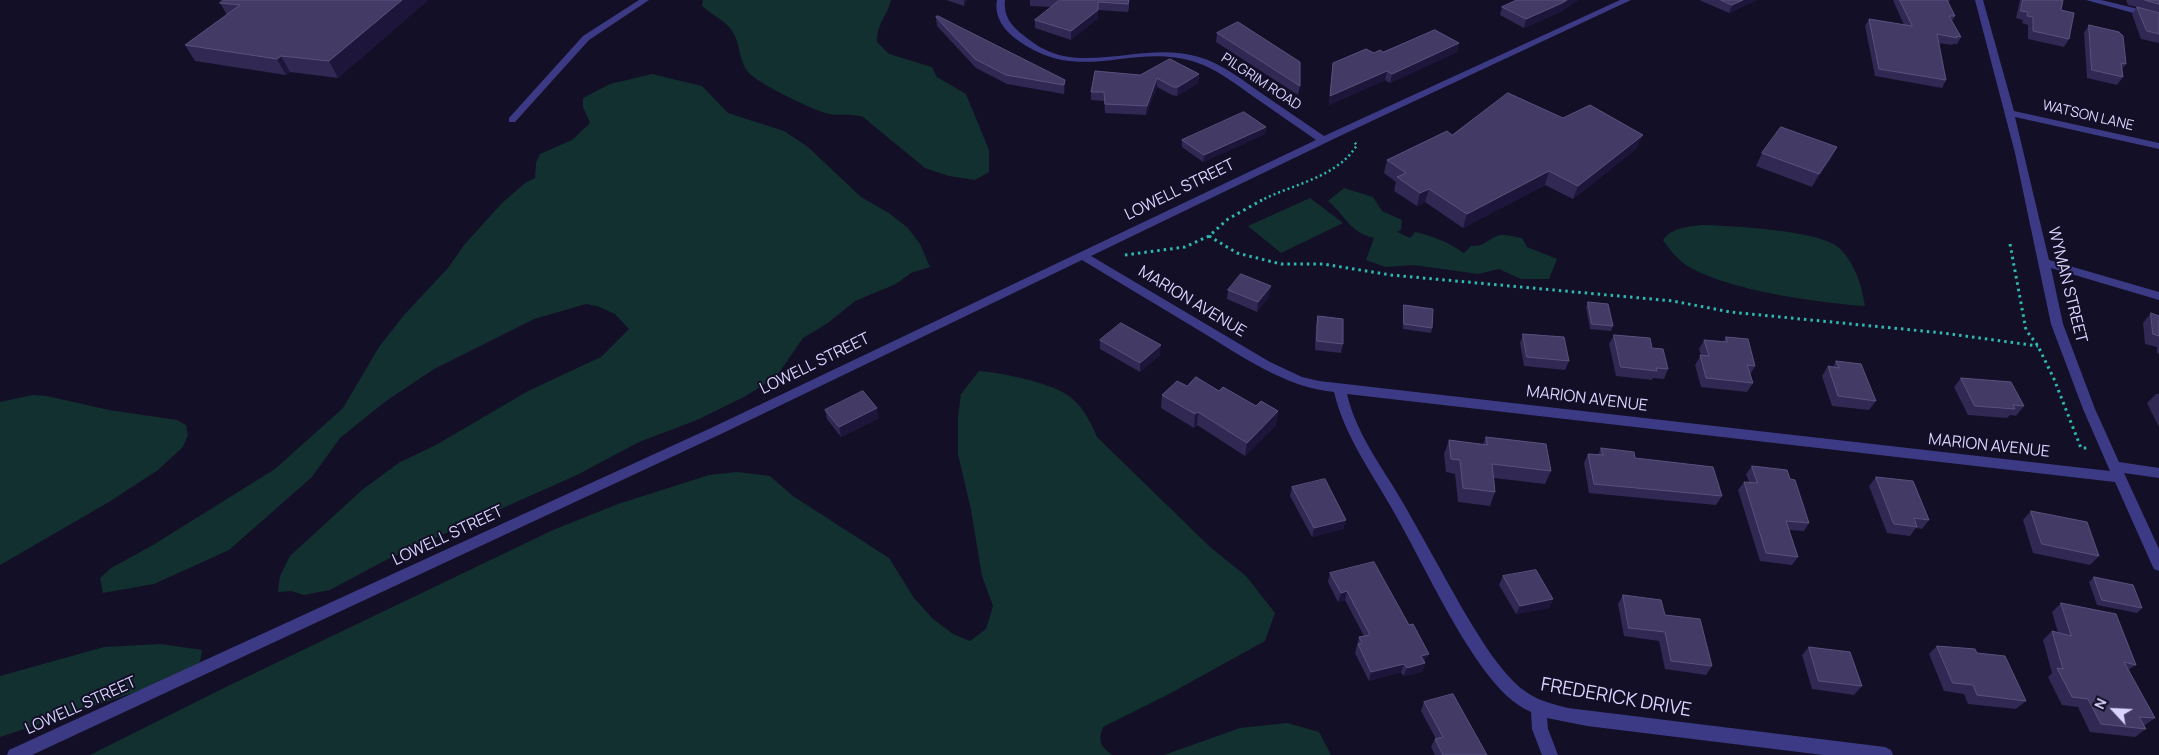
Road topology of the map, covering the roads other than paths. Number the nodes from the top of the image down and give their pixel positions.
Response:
1 (645, 0) edge
2 (1001, 0) edge
3 (1627, 0) edge
4 (1979, 0) edge
5 (2090, 0) edge
6 (2159, 17) edge
7 (2010, 113) junction
8 (512, 120) dead end
9 (1324, 141) junction
10 (2159, 146) edge
11 (1083, 256) junction
12 (2042, 262) junction
13 (2159, 296) edge
14 (1340, 390) junction
15 (2117, 471) junction
16 (2159, 473) edge
17 (2159, 565) edge
18 (1538, 708) junction
19 (1839, 752) edge
20 (15, 755) edge
21 (1550, 755) edge
22 (1886, 755) edge

1 - 8 street
2 - 9 street, PILGRIM ROAD
3 - 9 street, LOWELL STREET
4 - 7 street, WYMAN STREET
5 - 6 street
7 - 10 street, WATSON LANE
7 - 12 street, WYMAN STREET
9 - 11 street, LOWELL STREET
11 - 14 street, MARION AVENUE
11 - 20 street, LOWELL STREET
12 - 13 street
12 - 15 street, WYMAN STREET
14 - 15 street, MARION AVENUE
14 - 18 street, FREDERICK DRIVE
15 - 16 street, MARION AVENUE
15 - 17 street, WYMAN STREET
18 - 19 street, FREDERICK DRIVE
18 - 21 street
19 - 22 street, FREDERICK DRIVE

